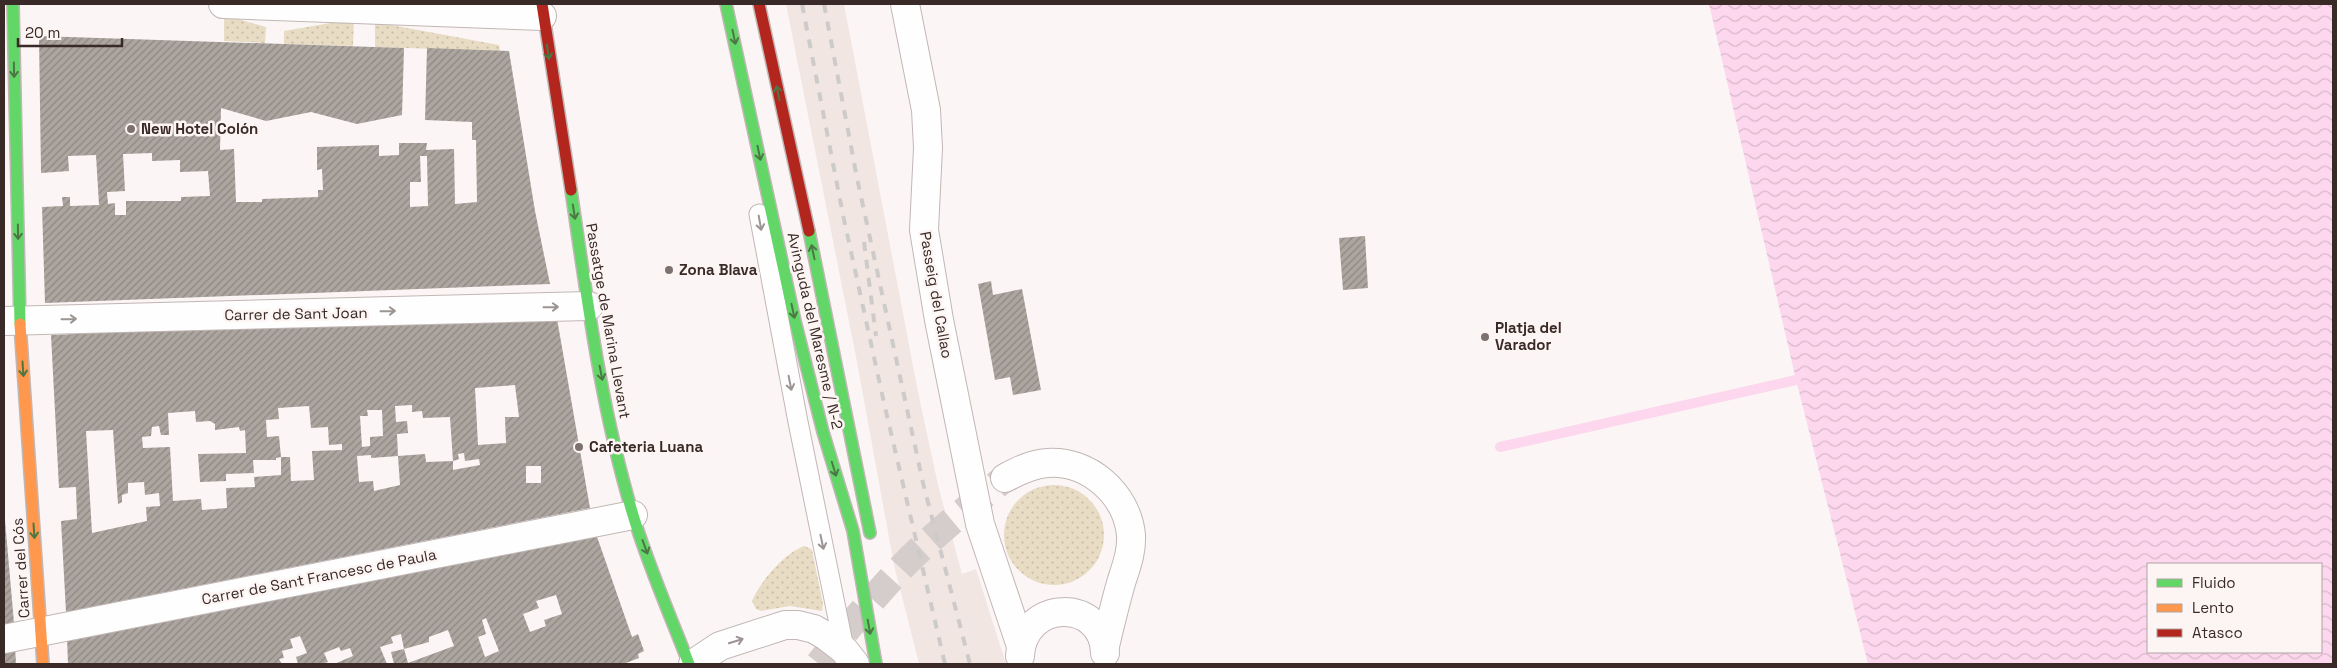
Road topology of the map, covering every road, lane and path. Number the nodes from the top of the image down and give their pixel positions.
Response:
1 (13, 4) edge
2 (223, 4) edge
3 (726, 4) edge
4 (759, 4) edge
5 (905, 4) edge
6 (542, 10) edge
7 (741, 71) junction
8 (589, 306) junction
9 (12, 321) edge
10 (1005, 478) tunnel mouth
11 (634, 516) junction
12 (872, 548) dead end
13 (1123, 578) junction
14 (1001, 582) junction
15 (1060, 613) junction
16 (40, 632) junction
17 (4, 639) edge
18 (1021, 655) edge
19 (1105, 655) edge
20 (849, 660) edge
21 (42, 664) edge
22 (689, 664) edge
23 (693, 664) edge
24 (876, 664) edge

1 -> 9 street, Carrer del Cós
2 - 6 street
3 -> 7 street, Avinguda del Maresme / N-2
12 -> 4 street, Avinguda del Maresme / N-2
5 - 14 street, Passeig del Callao
6 -> 8 street, Passatge de Marina Llevant
7 -> 20 lane
7 -> 24 street, Avinguda del Maresme / N-2
9 -> 8 street, Carrer de Sant Joan
8 -> 11 street, Passatge de Marina Llevant
9 -> 16 street, Carrer del Cós
10 - 13 street
11 - 16 street, Carrer de Sant Francesc de Paula
11 -> 22 street, Passatge de Marina Llevant
13 - 15 street
13 - 19 street
14 - 15 street, Passeig del Callao
14 - 18 street, Passeig del Callao
15 - 18 street, Passeig del Callao
15 - 19 street, Passeig del Callao
16 - 17 street, Carrer de Sant Francesc de Paula
16 - 21 street, Carrer del Cós
23 -> 20 street

